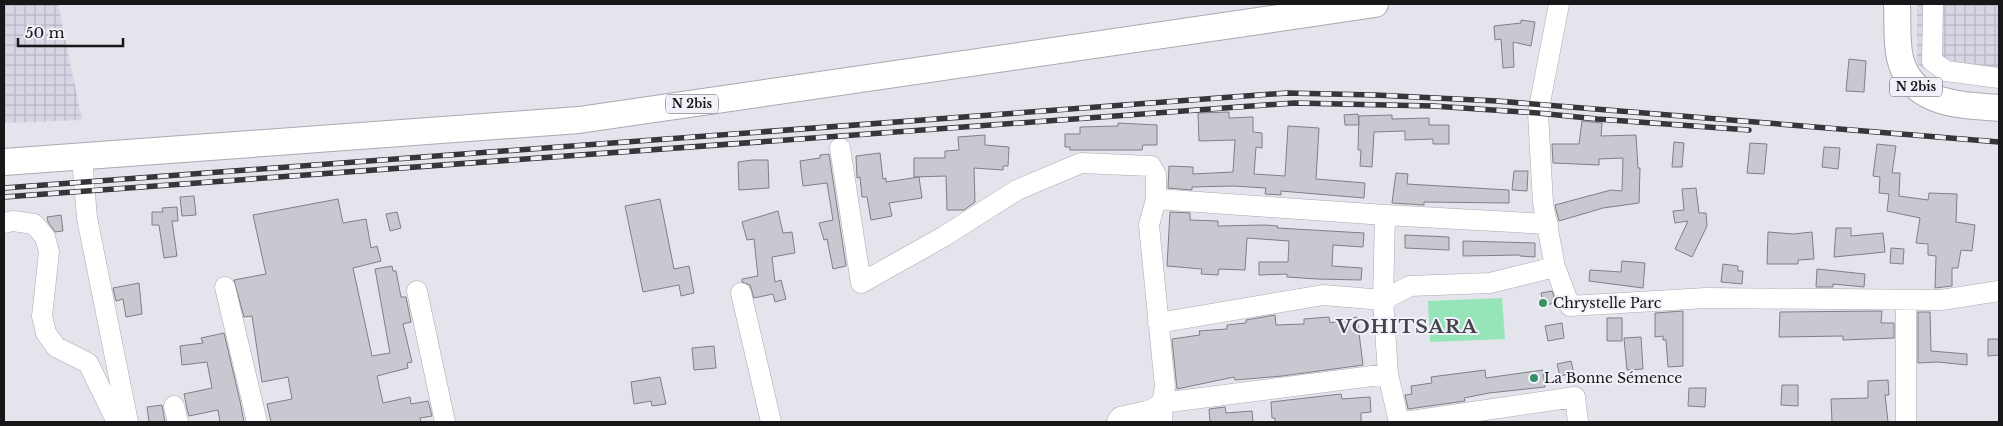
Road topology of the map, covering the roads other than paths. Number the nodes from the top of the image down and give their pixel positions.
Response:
1 (1375, 4) edge
2 (1559, 4) edge
3 (1897, 4) edge
4 (1933, 4) edge
5 (1999, 78) edge
6 (1999, 108) edge
7 (840, 148) dead end
8 (82, 157) junction
9 (4, 162) edge
10 (1156, 199) junction
11 (1385, 215) junction
12 (4, 223) edge
13 (1548, 224) junction
14 (1555, 266) junction
15 (225, 287) dead end
16 (417, 291) dead end
17 (1999, 292) edge
18 (741, 293) dead end
19 (1383, 300) junction
20 (1906, 301) junction
21 (1158, 323) junction
22 (1388, 374) junction
23 (1162, 413) edge
24 (1496, 416) edge
25 (117, 422) edge
26 (128, 422) edge
27 (257, 422) edge
28 (445, 422) edge
29 (771, 422) edge
30 (1117, 422) edge
31 (1399, 422) edge
32 (1404, 422) edge
33 (1578, 422) edge
34 (1906, 422) edge

1 - 8 main road, N 2bis
2 - 13 street
3 - 6 main road, N 2bis
4 - 5 street
7 - 10 street
8 - 9 main road, N 2bis
8 - 26 street
10 - 11 street
10 - 21 street
11 - 13 street
11 - 19 street
12 - 25 street
13 - 14 street
14 - 19 street
14 - 20 street
15 - 27 street
16 - 28 street
17 - 20 street
18 - 29 street
19 - 21 street
19 - 22 street
20 - 34 street
21 - 23 street
22 - 23 street
22 - 31 street
23 - 30 street
24 - 32 street
24 - 33 street

